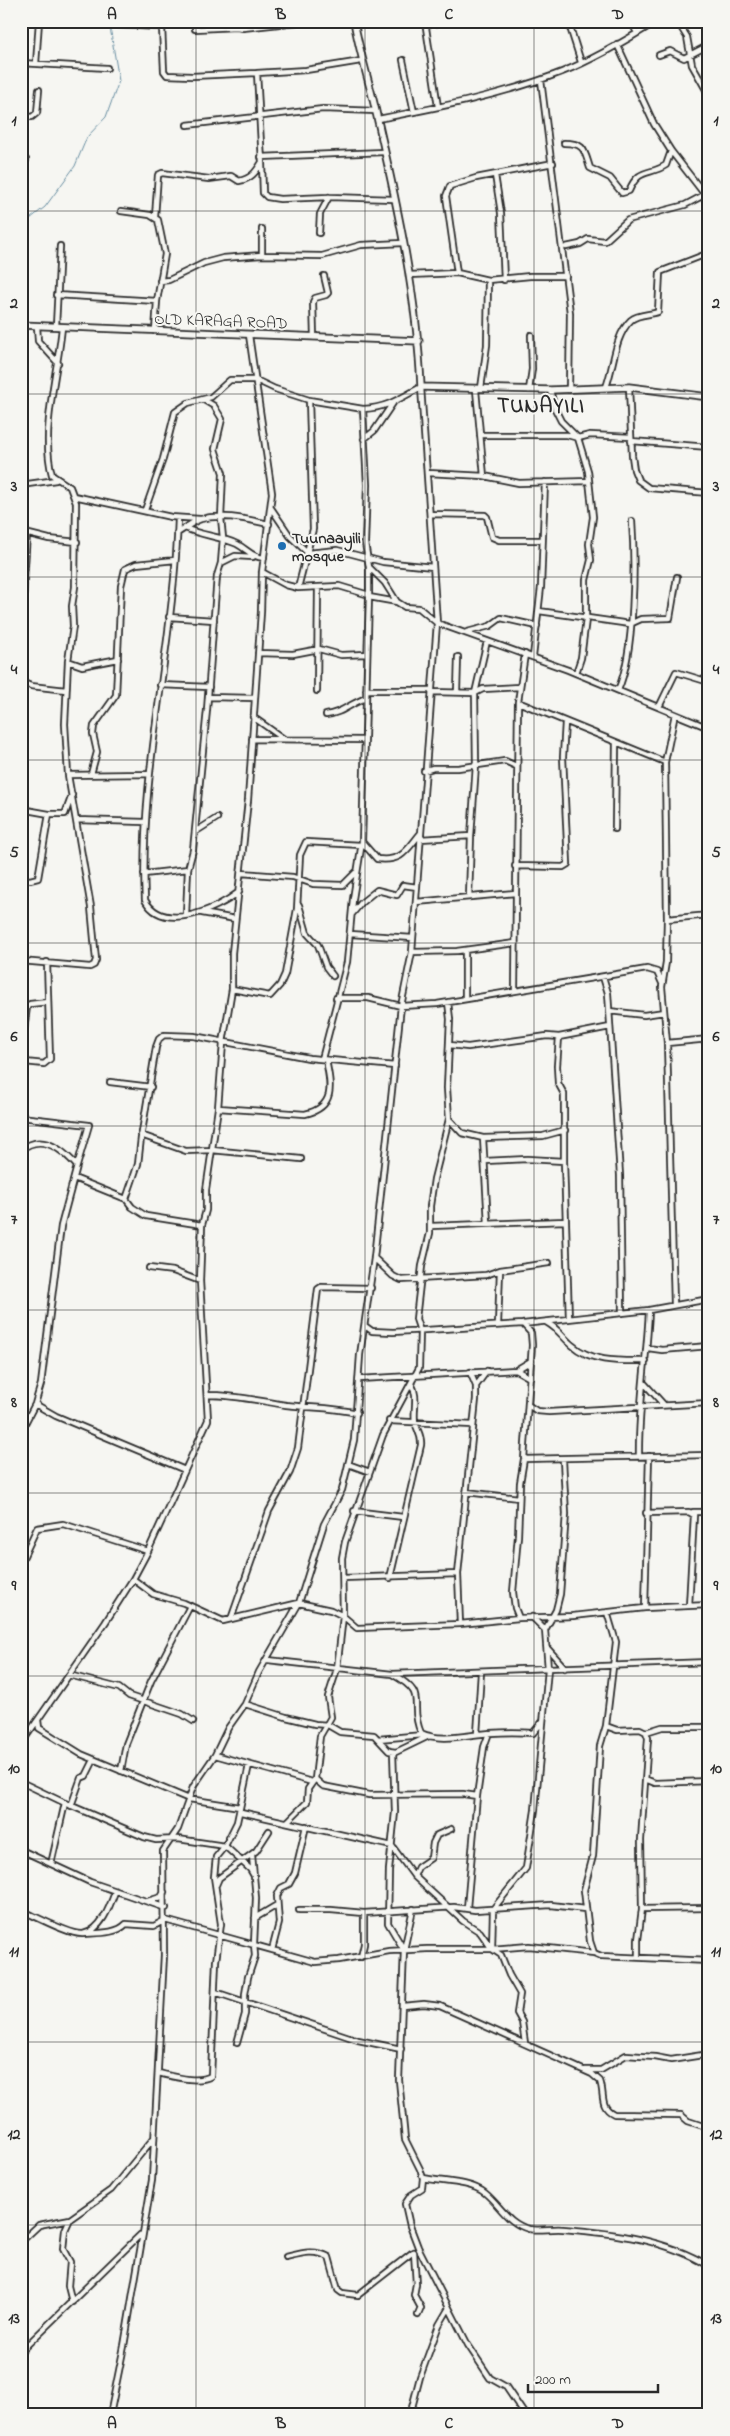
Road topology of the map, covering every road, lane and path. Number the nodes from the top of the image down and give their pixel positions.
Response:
1 (39, 21) edge
2 (95, 21) edge
3 (171, 21) edge
4 (235, 21) edge
5 (307, 21) edge
6 (354, 21) edge
7 (452, 21) edge
8 (568, 21) edge
9 (631, 21) edge
10 (656, 21) edge
11 (677, 21) edge
12 (104, 22) edge
13 (425, 23) edge
14 (117, 25) dead end
15 (162, 27) junction
16 (236, 27) junction
17 (196, 29) dead end
18 (637, 33) junction
19 (617, 44) junction
20 (709, 45) edge
21 (659, 55) dead end
22 (689, 55) junction
23 (404, 60) dead end
24 (361, 61) junction
25 (581, 62) junction
26 (21, 63) edge
27 (36, 64) junction
28 (107, 68) dead end
29 (257, 73) junction
30 (541, 80) junction
31 (39, 90) dead end
32 (709, 95) edge
33 (438, 107) junction
34 (376, 111) junction
35 (414, 112) junction
36 (21, 116) edge
37 (259, 116) junction
38 (378, 119) junction
39 (187, 125) dead end
40 (564, 143) dead end
41 (671, 151) junction
42 (384, 152) junction
43 (262, 160) junction
44 (553, 163) junction
45 (495, 175) junction
46 (704, 195) junction
47 (329, 197) junction
48 (394, 199) junction
49 (709, 200) edge
50 (122, 211) dead end
51 (155, 217) junction
52 (262, 229) dead end
53 (319, 233) dead end
54 (403, 243) junction
55 (60, 246) dead end
56 (566, 247) dead end
57 (709, 253) edge
58 (262, 255) junction
59 (457, 273) junction
60 (409, 275) junction
61 (324, 276) dead end
62 (566, 276) junction
63 (488, 280) junction
64 (504, 280) junction
65 (160, 281) junction
66 (56, 295) junction
67 (157, 301) junction
68 (21, 325) edge
69 (37, 326) junction
70 (59, 326) junction
71 (155, 331) junction
72 (249, 335) junction
73 (531, 335) dead end
74 (314, 337) junction
75 (419, 341) junction
76 (58, 363) junction
77 (256, 380) junction
78 (421, 387) junction
79 (606, 387) junction
80 (629, 387) junction
81 (481, 388) junction
82 (529, 390) junction
83 (550, 390) junction
84 (568, 390) junction
85 (709, 397) edge
86 (204, 400) junction
87 (309, 400) junction
88 (393, 403) junction
89 (363, 409) junction
90 (480, 435) junction
91 (578, 438) junction
92 (364, 439) junction
93 (631, 439) junction
94 (709, 447) edge
95 (428, 473) junction
96 (484, 476) junction
97 (56, 480) junction
98 (545, 482) junction
99 (589, 482) junction
100 (21, 485) edge
101 (709, 493) edge
102 (74, 496) junction
103 (271, 507) junction
104 (145, 510) junction
105 (431, 514) junction
106 (178, 518) junction
107 (221, 518) junction
108 (200, 519) junction
109 (632, 521) dead end
110 (269, 524) junction
111 (185, 528) junction
112 (24, 533) edge
113 (177, 533) junction
114 (223, 538) junction
115 (542, 540) junction
116 (77, 542) junction
117 (308, 553) junction
118 (254, 557) junction
119 (264, 558) junction
120 (368, 558) junction
121 (175, 560) junction
122 (222, 563) junction
123 (369, 567) junction
124 (433, 567) junction
125 (262, 572) junction
126 (677, 577) dead end
127 (298, 588) junction
128 (318, 588) junction
129 (369, 596) junction
130 (397, 602) junction
131 (539, 611) junction
132 (169, 617) junction
133 (586, 618) junction
134 (214, 620) junction
135 (437, 623) junction
136 (630, 624) junction
137 (538, 626) junction
138 (21, 632) edge
139 (466, 632) junction
140 (487, 641) junction
141 (319, 649) junction
142 (258, 653) junction
143 (367, 654) junction
144 (525, 654) junction
145 (458, 657) dead end
146 (533, 657) junction
147 (118, 659) junction
148 (68, 661) junction
149 (576, 674) junction
150 (21, 682) edge
151 (709, 682) edge
152 (160, 685) junction
153 (209, 686) junction
154 (519, 686) junction
155 (66, 690) junction
156 (366, 690) junction
157 (618, 690) junction
158 (317, 691) dead end
159 (431, 691) junction
160 (457, 692) junction
161 (475, 693) junction
162 (208, 697) junction
163 (254, 698) junction
164 (366, 698) junction
165 (518, 702) junction
166 (659, 707) junction
167 (674, 714) junction
168 (326, 715) dead end
169 (253, 717) junction
170 (709, 721) edge
171 (565, 722) junction
172 (707, 728) edge
173 (252, 739) junction
174 (284, 739) junction
175 (364, 740) junction
176 (616, 743) junction
177 (665, 762) junction
178 (476, 765) junction
179 (516, 766) junction
180 (424, 771) junction
181 (91, 774) junction
182 (148, 774) junction
183 (68, 775) junction
184 (72, 794) junction
185 (21, 809) edge
186 (49, 814) junction
187 (217, 818) dead end
188 (76, 820) junction
189 (144, 822) junction
190 (615, 829) dead end
191 (195, 832) junction
192 (420, 834) junction
193 (471, 836) junction
194 (420, 839) junction
195 (362, 843) junction
196 (515, 866) junction
197 (188, 869) junction
198 (357, 871) junction
199 (241, 873) junction
200 (144, 874) junction
201 (299, 878) junction
202 (21, 879) edge
203 (343, 885) junction
204 (417, 887) junction
205 (354, 891) junction
206 (239, 892) junction
207 (515, 893) junction
208 (469, 897) junction
209 (298, 902) junction
210 (416, 902) junction
211 (202, 913) junction
212 (709, 914) edge
213 (186, 915) junction
214 (351, 915) junction
215 (235, 919) junction
216 (667, 919) junction
217 (350, 934) junction
218 (413, 938) junction
219 (515, 944) junction
220 (465, 950) junction
221 (412, 952) junction
222 (21, 961) edge
223 (48, 962) junction
224 (333, 976) dead end
225 (603, 977) junction
226 (662, 987) junction
227 (232, 989) junction
228 (515, 991) junction
229 (336, 998) junction
230 (465, 999) junction
231 (48, 1002) junction
232 (448, 1002) junction
233 (401, 1006) junction
234 (609, 1011) junction
235 (664, 1012) junction
236 (610, 1027) junction
237 (23, 1037) dead end
238 (559, 1037) junction
239 (708, 1040) edge
240 (667, 1042) junction
241 (223, 1043) junction
242 (449, 1045) junction
243 (324, 1059) junction
244 (25, 1062) dead end
245 (396, 1066) junction
246 (110, 1082) dead end
247 (151, 1087) junction
248 (218, 1108) junction
249 (21, 1117) edge
250 (449, 1118) junction
251 (565, 1130) junction
252 (141, 1135) junction
253 (483, 1138) junction
254 (21, 1150) edge
255 (212, 1150) junction
256 (300, 1159) dead end
257 (485, 1161) junction
258 (564, 1161) junction
259 (77, 1166) junction
260 (74, 1178) junction
261 (126, 1199) junction
262 (566, 1221) junction
263 (488, 1223) junction
264 (202, 1225) junction
265 (431, 1226) junction
266 (374, 1258) junction
267 (549, 1263) dead end
268 (149, 1268) dead end
269 (500, 1270) junction
270 (422, 1278) junction
271 (200, 1281) junction
272 (371, 1288) junction
273 (709, 1299) edge
274 (674, 1304) junction
275 (649, 1310) junction
276 (622, 1312) junction
277 (568, 1319) junction
278 (545, 1321) junction
279 (523, 1324) junction
280 (498, 1325) junction
281 (365, 1326) junction
282 (420, 1331) junction
283 (709, 1346) edge
284 (648, 1348) junction
285 (646, 1361) junction
286 (531, 1362) junction
287 (487, 1370) junction
288 (516, 1370) junction
289 (470, 1372) junction
290 (415, 1376) junction
291 (530, 1378) junction
292 (359, 1379) junction
293 (411, 1383) junction
294 (644, 1383) junction
295 (476, 1386) junction
296 (208, 1395) junction
297 (709, 1403) edge
298 (35, 1404) junction
299 (528, 1405) junction
300 (664, 1405) junction
301 (302, 1406) junction
302 (640, 1406) junction
303 (357, 1413) junction
304 (390, 1421) junction
305 (415, 1423) junction
306 (473, 1425) junction
307 (21, 1432) edge
308 (709, 1455) edge
309 (639, 1456) junction
310 (650, 1456) junction
311 (524, 1459) junction
312 (563, 1460) junction
313 (348, 1464) junction
314 (185, 1470) junction
315 (370, 1472) junction
316 (466, 1492) junction
317 (519, 1498) junction
318 (354, 1511) junction
319 (692, 1512) junction
320 (709, 1512) edge
321 (646, 1513) junction
322 (403, 1517) junction
323 (148, 1551) junction
324 (21, 1562) edge
325 (458, 1574) junction
326 (133, 1578) junction
327 (343, 1578) junction
328 (390, 1578) junction
329 (300, 1603) junction
330 (709, 1605) edge
331 (190, 1606) junction
332 (689, 1606) junction
333 (645, 1608) junction
334 (607, 1612) junction
335 (343, 1616) junction
336 (554, 1616) junction
337 (532, 1617) junction
338 (520, 1618) junction
339 (231, 1620) junction
340 (460, 1624) junction
341 (545, 1630) junction
342 (548, 1649) junction
343 (268, 1660) junction
344 (709, 1662) edge
345 (612, 1666) junction
346 (565, 1668) junction
347 (337, 1669) junction
348 (548, 1669) junction
349 (481, 1672) junction
350 (392, 1674) junction
351 (69, 1675) junction
352 (144, 1702) junction
353 (246, 1704) junction
354 (38, 1720) junction
355 (193, 1721) dead end
356 (543, 1721) junction
357 (328, 1725) junction
358 (606, 1726) junction
359 (709, 1726) edge
360 (646, 1732) junction
361 (489, 1733) junction
362 (533, 1733) junction
363 (477, 1734) junction
364 (427, 1736) junction
365 (378, 1739) junction
366 (541, 1743) junction
367 (21, 1744) edge
368 (393, 1752) junction
369 (215, 1755) junction
370 (94, 1760) junction
371 (249, 1765) junction
372 (121, 1771) junction
373 (645, 1778) junction
374 (313, 1780) junction
375 (709, 1781) edge
376 (21, 1782) edge
377 (394, 1796) junction
378 (477, 1796) junction
379 (189, 1799) junction
380 (65, 1803) junction
381 (71, 1806) junction
382 (241, 1809) junction
383 (287, 1822) junction
384 (306, 1826) junction
385 (451, 1829) dead end
386 (269, 1831) dead end
387 (170, 1839) junction
388 (225, 1846) junction
389 (392, 1846) junction
390 (21, 1850) edge
391 (252, 1855) junction
392 (242, 1863) junction
393 (51, 1864) junction
394 (254, 1876) junction
395 (414, 1876) junction
396 (216, 1885) junction
397 (115, 1892) junction
398 (164, 1892) junction
399 (146, 1901) junction
400 (277, 1905) junction
401 (449, 1907) junction
402 (166, 1908) junction
403 (467, 1908) junction
404 (709, 1908) edge
405 (413, 1909) junction
406 (493, 1909) junction
407 (585, 1909) junction
408 (642, 1909) junction
409 (21, 1910) edge
410 (299, 1910) dead end
411 (388, 1910) junction
412 (364, 1913) junction
413 (255, 1918) junction
414 (165, 1920) junction
415 (84, 1934) junction
416 (220, 1936) junction
417 (254, 1944) junction
418 (492, 1949) junction
419 (272, 1950) junction
420 (404, 1950) junction
421 (594, 1953) junction
422 (361, 1957) junction
423 (638, 1957) junction
424 (709, 1961) edge
425 (215, 1992) junction
426 (245, 2003) junction
427 (403, 2006) junction
428 (237, 2043) dead end
429 (526, 2043) junction
430 (401, 2049) junction
431 (709, 2054) edge
432 (583, 2070) junction
433 (158, 2073) junction
434 (709, 2128) edge
435 (154, 2138) junction
436 (423, 2178) junction
437 (70, 2218) junction
438 (142, 2234) junction
439 (21, 2238) edge
440 (418, 2247) junction
441 (413, 2252) junction
442 (286, 2257) dead end
443 (709, 2266) edge
444 (72, 2302) junction
445 (448, 2308) junction
446 (418, 2315) dead end
447 (21, 2351) edge
448 (110, 2415) edge
449 (410, 2415) edge
450 (526, 2415) edge

1 - 27 street
2 - 12 street
3 - 15 street
4 - 16 street
5 - 16 street
6 - 24 street
7 - 13 street
8 - 25 street
9 - 18 street
10 - 18 street
11 - 22 street
13 - 33 street
14 - 15 street
15 - 29 street
16 - 17 street
18 - 19 street
19 - 25 street
19 - 41 street
20 - 22 street
21 - 22 street
22 - 32 street
23 - 35 street
24 - 29 street
24 - 34 street
25 - 30 street
26 - 27 street
27 - 28 street
29 - 37 street
30 - 33 street
30 - 44 street
31 - 36 street
33 - 35 street
34 - 37 street
34 - 38 street
35 - 38 street
37 - 39 street
37 - 43 street
38 - 42 street
40 - 41 street
41 - 46 street
42 - 43 street
42 - 48 street
43 - 47 street
43 - 51 street
44 - 45 street
44 - 62 street
45 - 59 street
45 - 64 street
46 - 49 street
46 - 56 street
47 - 48 street
47 - 53 street
48 - 54 street
50 - 51 street
51 - 65 street
52 - 58 street
54 - 58 street
54 - 60 street
55 - 66 street
57 - 79 street
58 - 65 street
59 - 60 street
59 - 63 street
60 - 75 street
61 - 74 street
62 - 64 street
62 - 84 street
63 - 64 street
63 - 81 street
65 - 67 street
66 - 67 street
66 - 70 street
67 - 71 street
68 - 69 street, OLD KARAGA ROAD
69 - 70 street, OLD KARAGA ROAD
69 - 76 street
70 - 71 street, OLD KARAGA ROAD
70 - 76 street
71 - 72 street, OLD KARAGA ROAD
72 - 74 street, OLD KARAGA ROAD
72 - 77 street
73 - 82 street
74 - 75 street, OLD KARAGA ROAD
75 - 78 street
76 - 97 street
77 - 86 street
77 - 87 street
77 - 103 street
78 - 81 street
78 - 88 street
78 - 95 street
79 - 80 street
79 - 84 street
80 - 85 street
80 - 93 street
81 - 82 street
81 - 90 street
82 - 83 street
83 - 84 street
83 - 91 street
86 - 104 street
86 - 107 street
87 - 89 street
87 - 117 street
88 - 89 street
88 - 92 street
89 - 92 street
90 - 91 street
90 - 96 street
91 - 93 street
91 - 99 street
92 - 120 street
93 - 94 street
93 - 101 street
95 - 96 street
95 - 105 street
96 - 98 street
97 - 100 street
97 - 102 street
98 - 99 street
98 - 115 street
99 - 133 street
102 - 104 street
102 - 116 street
103 - 110 street
103 - 117 street
104 - 106 street
105 - 115 street
105 - 124 street
106 - 108 street
106 - 113 street
107 - 108 street
107 - 110 street
107 - 114 street
108 - 111 street
109 - 136 street
110 - 119 street
111 - 113 street
111 - 114 street
112 - 116 street
112 - 138 street
113 - 121 street
114 - 118 street
114 - 122 street
115 - 131 street
116 - 148 street
117 - 120 street
117 - 127 street
118 - 119 street
118 - 122 street
119 - 125 street
120 - 123 street
120 - 124 street
121 - 132 street
121 - 147 street
122 - 134 street
123 - 129 street
123 - 130 street
124 - 135 street
125 - 127 street
125 - 142 street
126 - 136 street
127 - 128 street
128 - 129 street
128 - 141 street
129 - 130 street
129 - 143 street
130 - 135 street
131 - 133 street
131 - 137 street
132 - 134 street
132 - 152 street
133 - 136 street
133 - 149 street
134 - 153 street
135 - 139 street
135 - 159 street
136 - 157 street
137 - 139 street
137 - 146 street
139 - 140 street
140 - 144 street
140 - 161 street
141 - 142 street
141 - 143 street
141 - 158 street
142 - 163 street
143 - 156 street
144 - 146 street
144 - 154 street
145 - 160 street
146 - 149 street
147 - 148 street
147 - 181 street
148 - 155 street
149 - 157 street
150 - 155 street
151 - 166 street
152 - 153 street
152 - 182 street
153 - 162 street
154 - 161 street
154 - 165 street
155 - 183 street
156 - 159 street
156 - 164 street
157 - 166 street
159 - 160 street
159 - 180 street
160 - 161 street
161 - 178 street
162 - 163 street
162 - 191 street
163 - 169 street
164 - 168 street
164 - 175 street
165 - 171 street
165 - 179 street
166 - 167 street
167 - 172 street
167 - 177 street
169 - 173 street
169 - 174 street
170 - 172 street
171 - 176 street
171 - 196 street
173 - 174 street
173 - 199 street
174 - 175 street
175 - 195 street
176 - 177 street
176 - 190 street
177 - 216 street
178 - 179 street
178 - 180 street
178 - 193 street
179 - 196 street
180 - 192 street
181 - 182 street
181 - 183 street
182 - 189 street
183 - 184 street
184 - 186 street
184 - 188 street
185 - 186 street
186 - 202 street
187 - 191 street
188 - 189 street
188 - 223 street
189 - 200 street
191 - 197 street
192 - 194 street
192 - 195 street
193 - 194 street
193 - 208 street
194 - 204 street
195 - 198 street
195 - 201 street
196 - 207 street
197 - 200 street
197 - 213 street
198 - 203 street
198 - 205 street
199 - 201 street
199 - 206 street
200 - 213 street
201 - 203 street
201 - 209 street
203 - 205 street
204 - 210 street
204 - 214 street
205 - 214 street
206 - 211 street
206 - 215 street
207 - 208 street
207 - 219 street
208 - 210 street
209 - 224 street
209 - 227 street
210 - 218 street
211 - 213 street
211 - 215 street
212 - 216 street
214 - 217 street
215 - 227 street
216 - 226 street
217 - 218 street
217 - 229 street
218 - 221 street
219 - 220 street
219 - 228 street
220 - 221 street
220 - 230 street
221 - 233 street
222 - 223 street
223 - 231 street
225 - 226 street
225 - 228 street
225 - 234 street
226 - 235 street
227 - 241 street
228 - 230 street
229 - 233 street
229 - 243 street
230 - 232 street
231 - 237 street
231 - 244 street
232 - 233 street
232 - 242 street
233 - 245 street
234 - 235 street
234 - 236 street
235 - 240 street
236 - 238 street
236 - 276 street
238 - 242 street
238 - 251 street
239 - 240 street
240 - 274 street
241 - 243 street
241 - 247 street
241 - 248 street
242 - 250 street
243 - 245 street
243 - 248 street
245 - 266 street
246 - 247 street
247 - 252 street
248 - 255 street
249 - 259 street
250 - 253 street
250 - 265 street
251 - 253 street
251 - 258 street
252 - 255 street
252 - 261 street
253 - 257 street
254 - 259 street
255 - 256 street
255 - 264 street
257 - 258 street
257 - 263 street
258 - 262 street
259 - 260 street
260 - 261 street
260 - 298 street
261 - 264 street
262 - 263 street
262 - 277 street
263 - 265 street
264 - 271 street
265 - 270 street
266 - 270 street
266 - 272 street
267 - 269 street
268 - 271 street
269 - 270 street
269 - 280 street
270 - 282 street
271 - 296 street
272 - 281 street
272 - 301 street
273 - 274 street
274 - 275 street
275 - 276 street
275 - 284 street
276 - 277 street
277 - 278 street
278 - 279 street
278 - 285 street
279 - 280 street
279 - 286 street
280 - 282 street
281 - 282 street
281 - 292 street
282 - 290 street
283 - 284 street
284 - 285 street
285 - 294 street
286 - 288 street
286 - 291 street
287 - 288 street
287 - 289 street
287 - 295 street
288 - 291 street
289 - 290 street
289 - 295 street
290 - 292 street
290 - 293 street
291 - 299 street
292 - 303 street
293 - 304 street
293 - 305 street
294 - 300 street
294 - 302 street
295 - 306 street
296 - 301 street
296 - 314 street
297 - 300 street
298 - 307 street
298 - 314 street
299 - 302 street
299 - 311 street
300 - 302 street
301 - 303 street
301 - 339 street
302 - 309 street
303 - 313 street
304 - 305 street
304 - 315 street
305 - 306 street
305 - 322 street
306 - 316 street
308 - 310 street
309 - 310 street
309 - 312 street
310 - 321 street
311 - 312 street
311 - 317 street
312 - 336 street
313 - 315 street
313 - 329 street
314 - 323 street
315 - 318 street
316 - 317 street
316 - 325 street
317 - 338 street
318 - 322 street
318 - 327 street
319 - 320 street
319 - 321 street
319 - 332 street
321 - 333 street
322 - 328 street
323 - 324 street
323 - 326 street
325 - 328 street
325 - 340 street
326 - 331 street
326 - 351 street
327 - 328 street
327 - 335 street
329 - 335 street
329 - 339 street
329 - 343 street
330 - 332 street
331 - 339 street
331 - 352 street
332 - 333 street
333 - 334 street
334 - 336 street
334 - 345 street
335 - 340 street
335 - 347 street
336 - 337 street
336 - 341 street
337 - 338 street
337 - 341 street
338 - 340 street
341 - 342 street
342 - 346 street
342 - 348 street
343 - 347 street
343 - 353 street
344 - 345 street
345 - 346 street
345 - 358 street
346 - 348 street
347 - 350 street
347 - 357 street
348 - 349 street
348 - 356 street
349 - 350 street
349 - 363 street
350 - 364 street
351 - 352 street
351 - 354 street
352 - 355 street
352 - 372 street
353 - 357 street
353 - 369 street
354 - 367 street
354 - 370 street
356 - 362 street
356 - 366 street
357 - 365 street
357 - 374 street
358 - 360 street
358 - 407 street
359 - 360 street
360 - 373 street
361 - 362 street
361 - 363 street
361 - 378 street
362 - 366 street
363 - 364 street
364 - 365 street
364 - 368 street
365 - 368 street
366 - 406 street
368 - 377 street
369 - 371 street
369 - 379 street
370 - 372 street
370 - 381 street
371 - 374 street
371 - 382 street
372 - 379 street
373 - 375 street
373 - 408 street
374 - 377 street
374 - 383 street
376 - 380 street
377 - 378 street
377 - 389 street
378 - 403 street
379 - 382 street
379 - 387 street
380 - 381 street
380 - 393 street
381 - 387 street
382 - 383 street
382 - 388 street
383 - 384 street
384 - 389 street
384 - 400 street
385 - 395 street
386 - 391 street
387 - 388 street
387 - 398 street
388 - 392 street
388 - 396 street
389 - 395 street
389 - 411 street
390 - 393 street
391 - 392 street
391 - 394 street
392 - 394 street
392 - 396 street
393 - 397 street
394 - 413 street
395 - 401 street
396 - 416 street
397 - 399 street
397 - 415 street
398 - 399 street
398 - 402 street
399 - 402 street
400 - 413 street
400 - 419 street
401 - 403 street
401 - 405 street
401 - 418 street
402 - 414 street
403 - 406 street
404 - 408 street
405 - 411 street
405 - 420 street
406 - 407 street
406 - 418 street
407 - 421 street
408 - 423 street
409 - 415 street
410 - 412 street
411 - 412 street
411 - 420 street
412 - 422 street
413 - 417 street
414 - 415 street
414 - 416 street
414 - 433 street
416 - 417 street
416 - 425 street
417 - 419 street
417 - 426 street
418 - 420 street
418 - 421 street
418 - 429 street
419 - 422 street
420 - 422 street
420 - 427 street
421 - 423 street
423 - 424 street
425 - 426 street
425 - 433 street
426 - 428 street
426 - 430 street
427 - 429 street
427 - 430 street
429 - 432 street
430 - 436 street
431 - 432 street
432 - 434 street
433 - 435 street
435 - 437 street
435 - 438 street
436 - 440 street
436 - 443 street
437 - 439 street
437 - 444 street
438 - 444 street
438 - 448 street
440 - 441 street
440 - 445 street
441 - 442 street
441 - 446 street
444 - 447 street
445 - 449 street
445 - 450 street

